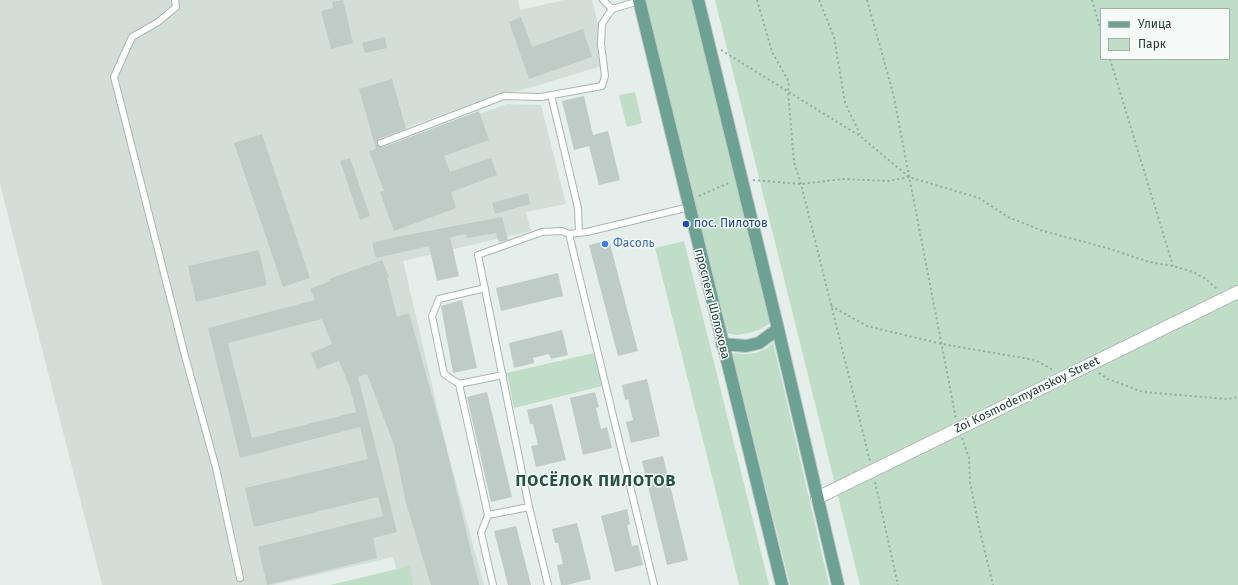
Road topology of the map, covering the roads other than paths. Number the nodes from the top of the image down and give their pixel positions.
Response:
1 (176, 0) edge
2 (603, 0) edge
3 (698, 0) edge
4 (639, 1) edge
5 (612, 9) junction
6 (551, 95) junction
7 (382, 143) dead end
8 (688, 204) junction
9 (579, 233) junction
10 (569, 234) junction
11 (485, 288) junction
12 (1238, 292) edge
13 (778, 329) junction
14 (722, 344) junction
15 (503, 375) junction
16 (459, 384) junction
17 (817, 498) junction
18 (529, 507) junction
19 (488, 515) junction
20 (240, 578) dead end
21 (493, 585) edge
22 (548, 585) edge
23 (654, 585) edge
24 (782, 585) edge
25 (838, 585) edge

1 - 20 lane
2 - 5 lane
3 - 13 main road
4 - 5 lane
4 - 8 main road, проспект Шолохова
5 - 6 lane
6 - 7 lane
6 - 9 lane
8 - 9 lane
8 - 14 main road, проспект Шолохова
9 - 10 lane
10 - 11 lane
10 - 23 lane
11 - 15 lane
11 - 16 lane
12 - 17 street, Zoi Kosmodemyanskoy Street
13 - 14 main road
13 - 17 main road
14 - 24 main road, проспект Шолохова
15 - 16 lane
15 - 18 lane
16 - 19 lane
17 - 25 main road
18 - 19 lane
18 - 22 lane
19 - 21 lane

